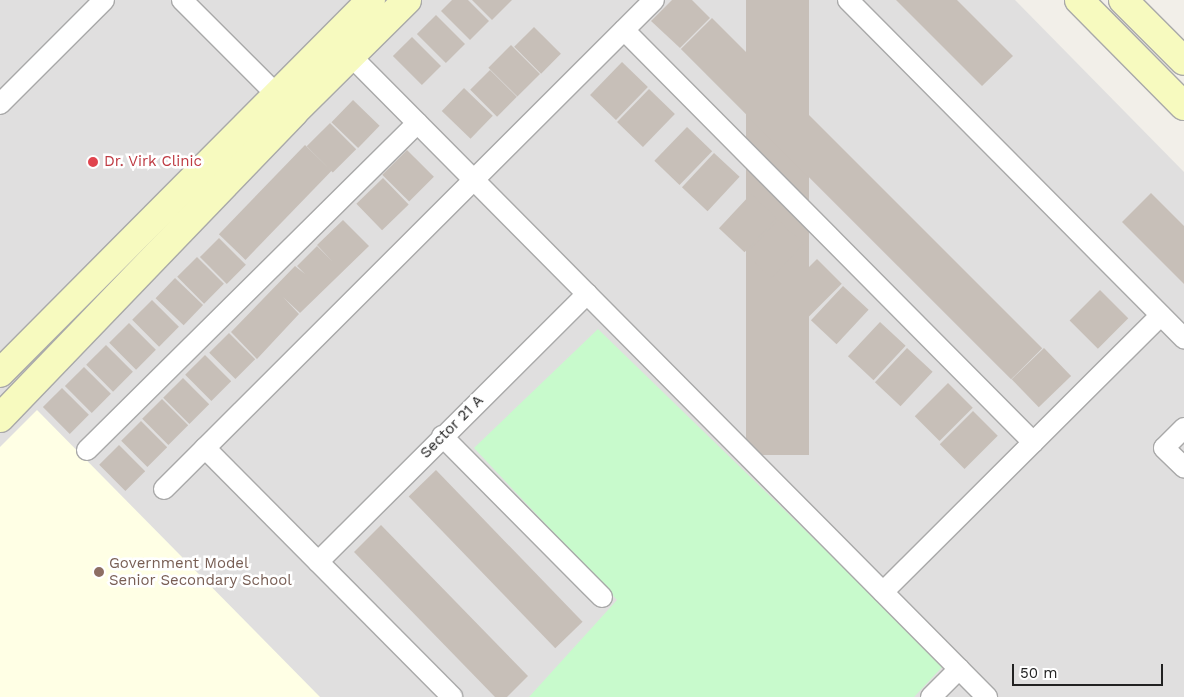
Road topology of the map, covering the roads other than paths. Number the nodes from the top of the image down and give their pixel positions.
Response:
1 (104, 0) edge
2 (182, 0) edge
3 (371, 0) edge
4 (407, 0) edge
5 (654, 0) edge
6 (848, 0) edge
7 (1079, 0) edge
8 (1123, 0) edge
9 (624, 30) junction
10 (342, 47) junction
11 (1184, 61) edge
12 (285, 103) junction
13 (0, 104) edge
14 (1184, 106) edge
15 (417, 123) junction
16 (474, 180) junction
17 (586, 294) junction
18 (1160, 315) junction
19 (1184, 338) edge
20 (0, 373) edge
21 (0, 418) edge
22 (1184, 428) edge
23 (442, 436) junction
24 (1033, 442) junction
25 (206, 448) junction
26 (86, 450) dead end
27 (1184, 468) edge
28 (164, 489) dead end
29 (318, 562) junction
30 (883, 592) junction
31 (602, 597) dead end
32 (959, 669) junction
33 (452, 697) edge
34 (931, 697) edge
35 (987, 697) edge

1 - 13 street
2 - 12 street
3 - 10 street
4 - 10 street
5 - 9 street
6 - 18 street
7 - 14 street
8 - 11 street
9 - 16 street
9 - 24 street
10 - 12 street
10 - 15 street
12 - 20 street
12 - 21 street
15 - 16 street
15 - 26 street
16 - 17 street
16 - 25 street
17 - 23 street, Sector 21 A
17 - 30 street
18 - 19 street
18 - 24 street
22 - 27 street
23 - 29 street, Sector 21 A
23 - 31 street
24 - 30 street
25 - 28 street
25 - 29 street
29 - 33 street
30 - 32 street
32 - 34 street
32 - 35 street

